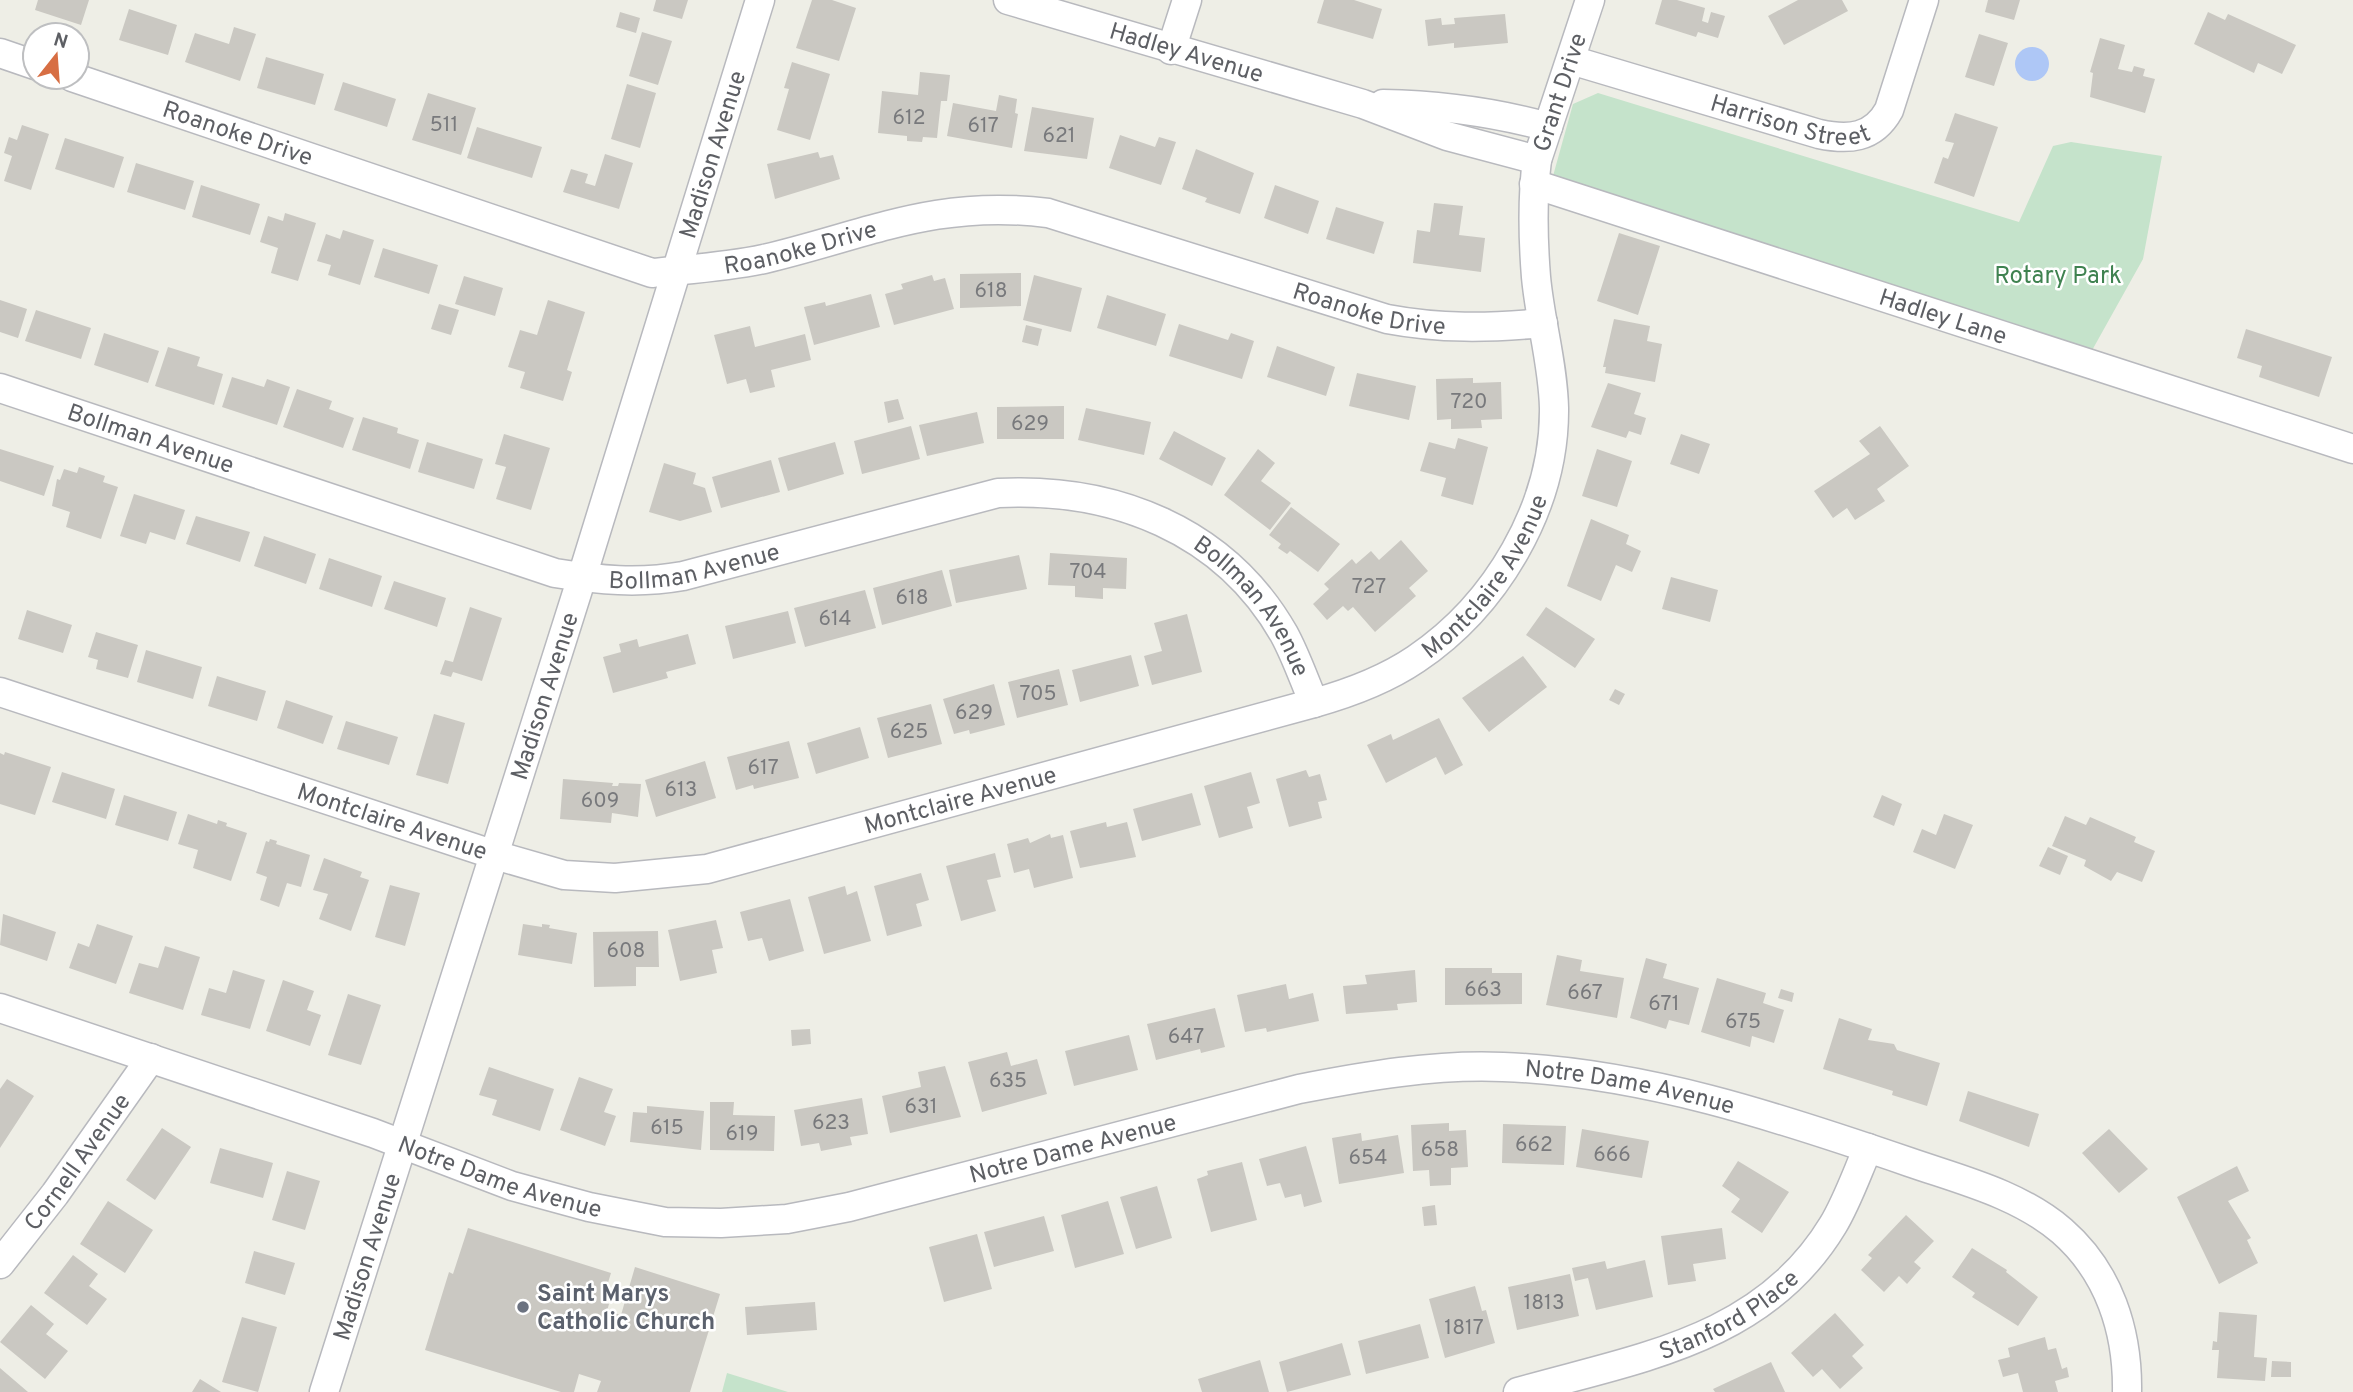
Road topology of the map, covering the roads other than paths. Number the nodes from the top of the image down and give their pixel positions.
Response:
1 (760, 0) edge
2 (1008, 0) edge
3 (1186, 0) edge
4 (1590, 0) edge
5 (1924, 0) edge
6 (1171, 50) junction
7 (0, 53) edge
8 (21, 60) edge
9 (1571, 60) junction
10 (91, 83) edge
11 (1363, 104) junction
12 (1548, 127) junction
13 (1536, 172) junction
14 (676, 271) junction
15 (1543, 323) junction
16 (0, 388) edge
17 (2353, 449) edge
18 (582, 577) junction
19 (0, 692) edge
20 (1314, 703) junction
21 (495, 855) junction
22 (0, 1008) edge
23 (151, 1058) junction
24 (404, 1145) junction
25 (1868, 1148) junction
26 (0, 1264) edge
27 (324, 1392) edge
28 (1518, 1392) edge
29 (2127, 1392) edge

1 - 14 street, Madison Avenue
2 - 6 street, Hadley Avenue
3 - 6 street
4 - 9 street, Grant Drive
5 - 9 street, Harrison Street
6 - 11 street, Hadley Avenue
7 - 8 street
9 - 12 street, Grant Drive
10 - 14 street, Roanoke Drive
11 - 12 street, Hadley Avenue
11 - 13 street, Hadley Avenue
12 - 13 street, Grant Drive
13 - 15 street, Montclaire Avenue
13 - 17 street, Hadley Lane
14 - 15 street, Roanoke Drive
14 - 18 street, Madison Avenue
15 - 20 street, Montclaire Avenue
16 - 18 street, Bollman Avenue
18 - 20 street, Bollman Avenue
18 - 21 street, Madison Avenue
19 - 21 street, Montclaire Avenue
20 - 21 street, Montclaire Avenue
21 - 24 street, Madison Avenue
22 - 23 street, Notre Dame Avenue
23 - 24 street, Notre Dame Avenue
23 - 26 street, Cornell Avenue
24 - 25 street, Notre Dame Avenue
24 - 27 street, Madison Avenue
25 - 28 street, Stanford Place
25 - 29 street, Notre Dame Avenue

